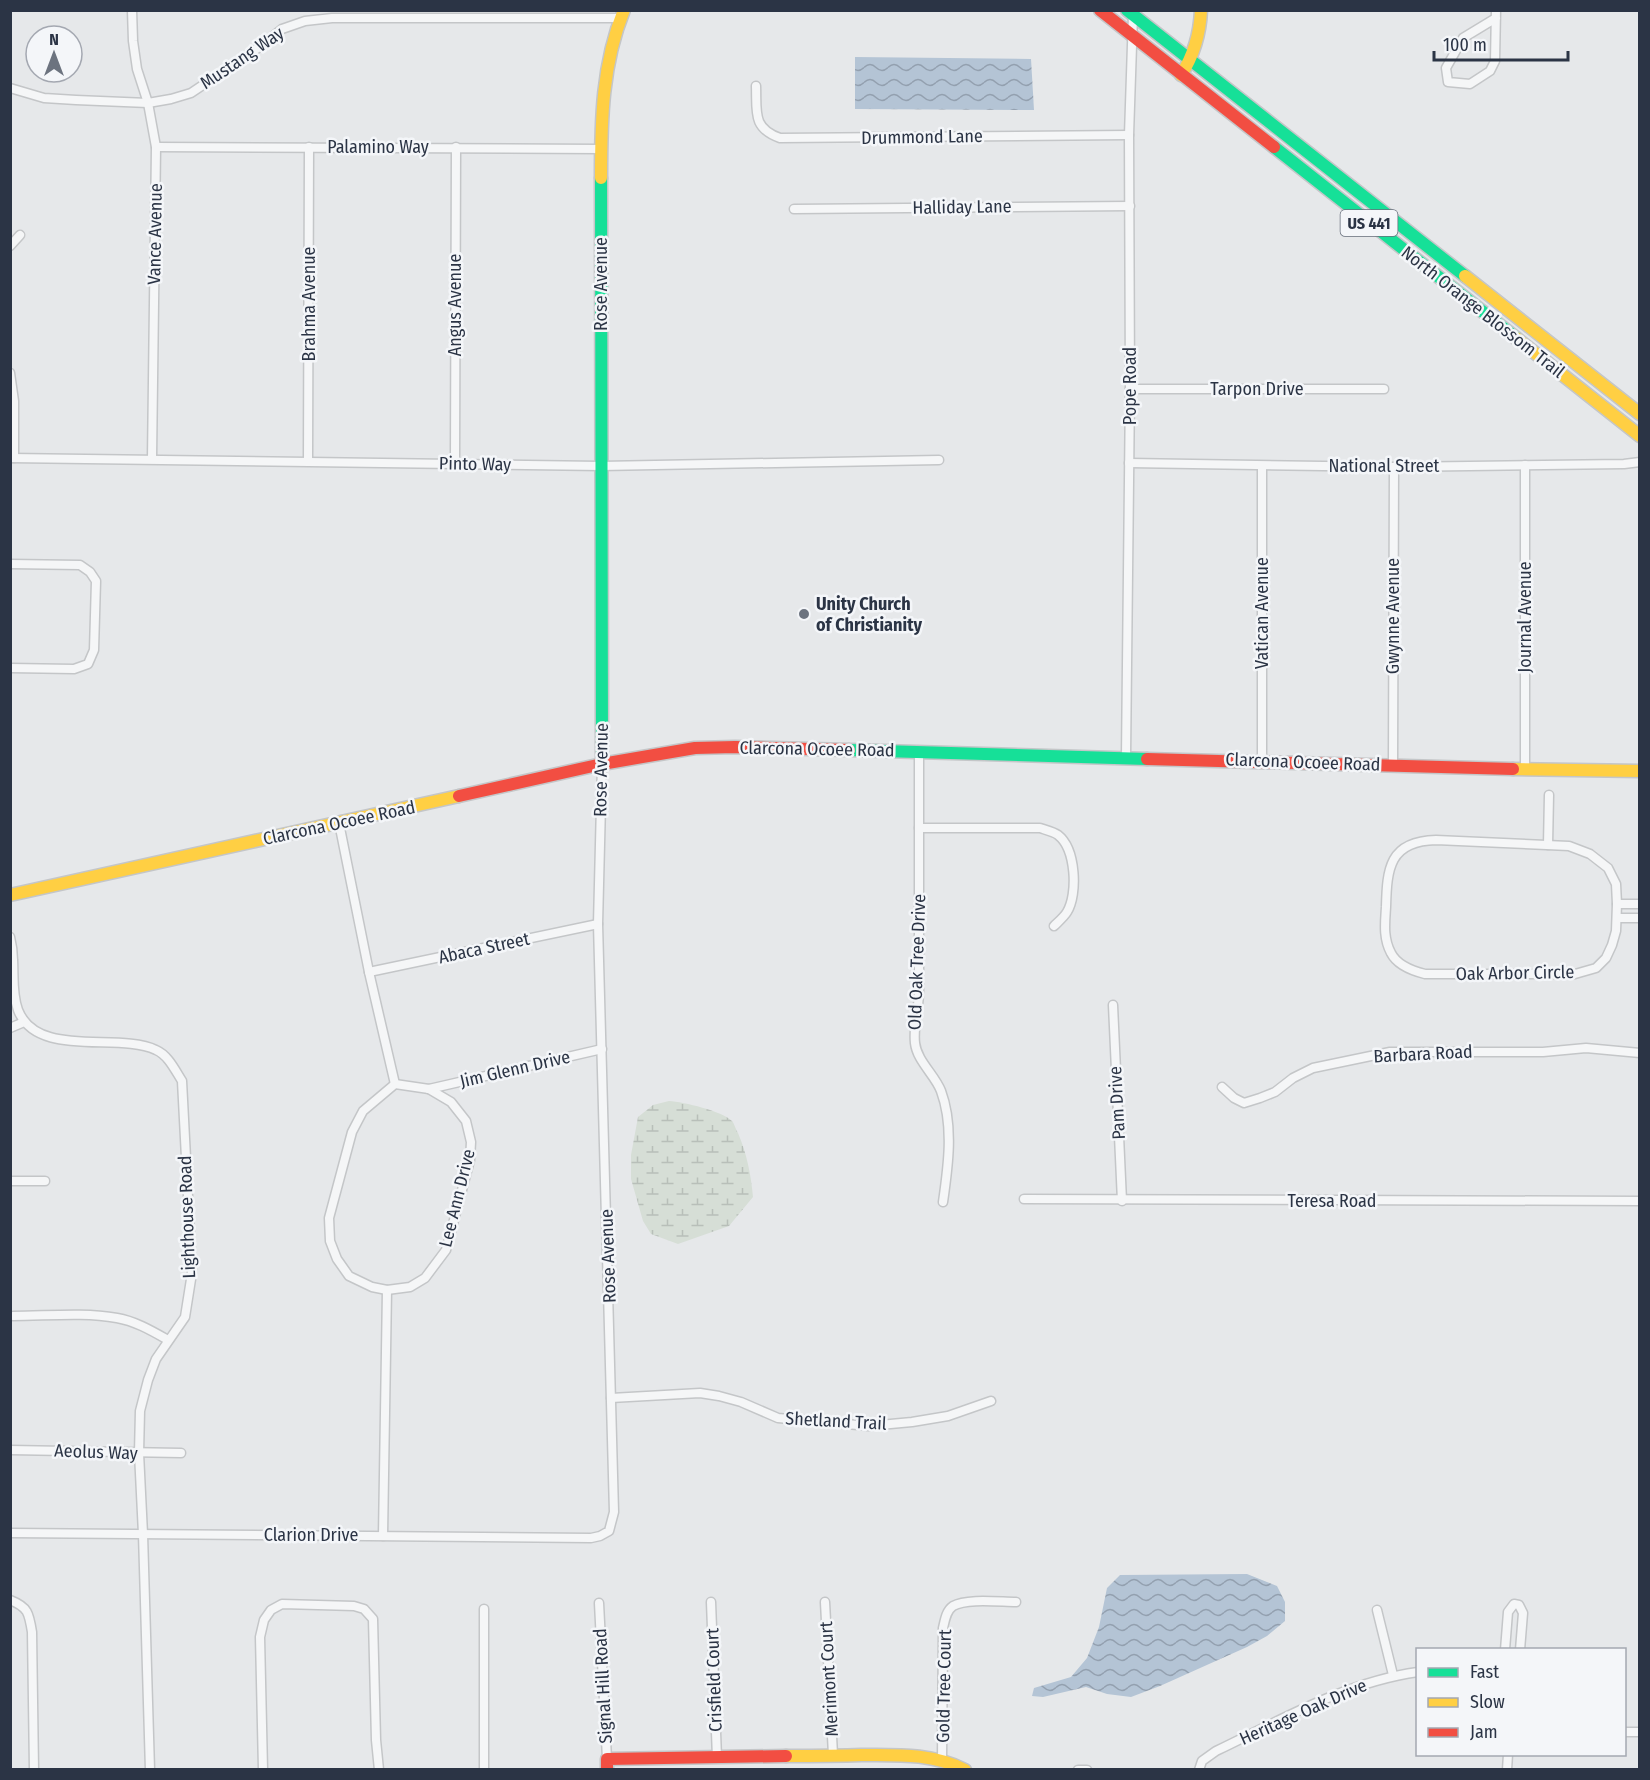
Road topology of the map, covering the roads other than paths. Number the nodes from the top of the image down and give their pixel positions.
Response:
1 (132, 10) edge
2 (1100, 10) edge
3 (1201, 10) edge
4 (1130, 13) edge
5 (442, 14) edge
6 (622, 14) edge
7 (1496, 14) edge
8 (1132, 36) junction
9 (1191, 60) junction
10 (1181, 75) junction
11 (756, 86) dead end
12 (10, 88) edge
13 (148, 103) junction
14 (1130, 135) junction
15 (156, 147) junction
16 (309, 147) junction
17 (456, 147) junction
18 (601, 149) junction
19 (1130, 206) junction
20 (794, 209) dead end
21 (20, 236) dead end
22 (10, 246) edge
23 (1437, 255) junction
24 (1424, 266) junction
25 (10, 373) edge
26 (1130, 389) junction
27 (1384, 389) dead end
28 (1640, 414) edge
29 (1640, 436) edge
30 (12, 458) edge
31 (152, 459) junction
32 (939, 460) dead end
33 (308, 461) junction
34 (1640, 462) edge
35 (455, 463) junction
36 (1129, 463) junction
37 (1525, 465) junction
38 (601, 466) junction
39 (1262, 466) junction
40 (1394, 467) junction
41 (10, 564) edge
42 (10, 668) edge
43 (920, 751) junction
44 (1126, 757) junction
45 (1262, 761) junction
46 (602, 764) junction
47 (1393, 765) junction
48 (1525, 769) junction
49 (1640, 771) edge
50 (1550, 795) dead end
51 (339, 824) junction
52 (920, 828) junction
53 (1548, 845) junction
54 (10, 895) edge
55 (1617, 904) junction
56 (1640, 904) edge
57 (1617, 918) junction
58 (1640, 918) edge
59 (598, 924) junction
60 (1054, 926) dead end
61 (10, 937) edge
62 (369, 972) junction
63 (12, 987) edge
64 (1113, 1005) dead end
65 (24, 1022) junction
66 (10, 1028) edge
67 (602, 1049) junction
68 (1640, 1053) edge
69 (395, 1084) junction
70 (1222, 1087) dead end
71 (429, 1089) junction
72 (10, 1181) edge
73 (45, 1181) dead end
74 (1024, 1200) dead end
75 (1122, 1201) junction
76 (1640, 1201) edge
77 (943, 1202) dead end
78 (387, 1290) junction
79 (13, 1316) dead end
80 (168, 1340) junction
81 (611, 1398) junction
82 (991, 1401) dead end
83 (10, 1450) edge
84 (139, 1453) junction
85 (181, 1453) dead end
86 (609, 1531) joint
87 (10, 1533) edge
88 (143, 1534) junction
89 (383, 1536) junction
90 (10, 1600) edge
91 (711, 1602) dead end
92 (825, 1602) dead end
93 (1016, 1602) dead end
94 (599, 1603) dead end
95 (484, 1609) dead end
96 (1377, 1610) dead end
97 (1505, 1648) edge
98 (1520, 1648) edge
99 (1416, 1672) edge
100 (1393, 1676) junction
101 (833, 1755) junction
102 (717, 1758) junction
103 (942, 1760) junction
104 (607, 1764) edge
105 (34, 1770) edge
106 (150, 1770) edge
107 (263, 1770) edge
108 (378, 1770) edge
109 (484, 1770) edge
110 (965, 1770) edge
111 (1078, 1770) edge
112 (1087, 1770) edge
113 (1199, 1770) edge

1 - 13 street, Vance Avenue
2 - 8 main road, North Orange Blossom Trail / US 441
3 - 9 main road
4 - 8 street, Pope Road
4 - 9 main road, North Orange Blossom Trail / US 441
5 - 6 street, Mustang Way
5 - 13 street, Mustang Way
6 - 18 main road, Rose Avenue
7 - 7 street
8 - 10 main road, North Orange Blossom Trail / US 441
8 - 14 street, Pope Road
9 - 10 main road
9 - 23 main road, North Orange Blossom Trail / US 441
10 - 24 main road, North Orange Blossom Trail / US 441
11 - 14 street, Drummond Lane
12 - 13 street, Mustang Way
13 - 15 street, Vance Avenue
14 - 19 street, Pope Road
15 - 16 street, Palamino Way
15 - 31 street, Vance Avenue
16 - 17 street, Palamino Way
16 - 33 street, Brahma Avenue
17 - 18 street, Palamino Way
17 - 35 street, Angus Avenue
18 - 38 main road, Rose Avenue
19 - 20 street, Halliday Lane
19 - 26 street, Pope Road
21 - 22 street
23 - 24 street
23 - 28 main road, North Orange Blossom Trail / US 441
24 - 29 main road, North Orange Blossom Trail / US 441
25 - 30 street
26 - 27 street, Tarpon Drive
26 - 36 street, Pope Road
30 - 31 street, Pinto Way
31 - 33 street, Pinto Way
32 - 38 street, Pinto Way
33 - 35 street, Pinto Way
34 - 37 street, National Street
35 - 38 street, Pinto Way
36 - 39 street, National Street
36 - 44 street, Pope Road
37 - 40 street, National Street
37 - 48 street, Journal Avenue
38 - 46 main road, Rose Avenue
39 - 40 street, National Street
39 - 45 street, Vatican Avenue
40 - 47 street, Gwynne Avenue
41 - 42 street
43 - 44 main road, Clarcona Ocoee Road
43 - 46 main road, Clarcona Ocoee Road
43 - 52 street, Old Oak Tree Drive
44 - 45 main road, Clarcona Ocoee Road
45 - 47 main road, Clarcona Ocoee Road
46 - 51 main road, Clarcona Ocoee Road
46 - 59 street, Rose Avenue
47 - 48 main road, Clarcona Ocoee Road
48 - 49 main road, Clarcona Ocoee Road
50 - 53 street
51 - 54 main road, Clarcona Ocoee Road
51 - 62 street
52 - 60 street
52 - 77 street, Old Oak Tree Drive
53 - 55 street, Oak Arbor Circle
53 - 57 street, Oak Arbor Circle
55 - 56 street
55 - 57 street, Oak Arbor Circle
57 - 58 street
59 - 62 street, Abaca Street
59 - 67 street, Rose Avenue
61 - 63 street
62 - 69 street
63 - 65 street
64 - 75 street, Pam Drive
65 - 66 street
65 - 80 street, Lighthouse Road
67 - 71 street, Jim Glenn Drive
67 - 81 street, Rose Avenue
68 - 70 street, Barbara Road
69 - 71 street, Lee Ann Drive
69 - 78 street
71 - 78 street, Lee Ann Drive
72 - 73 street
74 - 75 street, Teresa Road
75 - 76 street, Teresa Road
78 - 89 street
79 - 80 street
80 - 84 street, Lighthouse Road
81 - 82 street, Shetland Trail
81 - 86 street, Rose Avenue
83 - 84 street, Aeolus Way
84 - 85 street, Aeolus Way
84 - 88 street, Lighthouse Road
86 - 89 street, Clarion Drive
87 - 88 street, Clarion Drive
88 - 89 street, Clarion Drive
88 - 106 street, Lighthouse Road
90 - 105 street
91 - 102 street, Crisfield Court
92 - 101 street, Merimont Court
93 - 103 street, Gold Tree Court
94 - 104 street, Signal Hill Road
95 - 109 street
96 - 100 street
97 - 98 street
99 - 100 street, Heritage Oak Drive
100 - 113 street, Heritage Oak Drive
101 - 102 main road
101 - 103 main road
102 - 104 main road
103 - 110 main road
107 - 108 street
111 - 112 street

